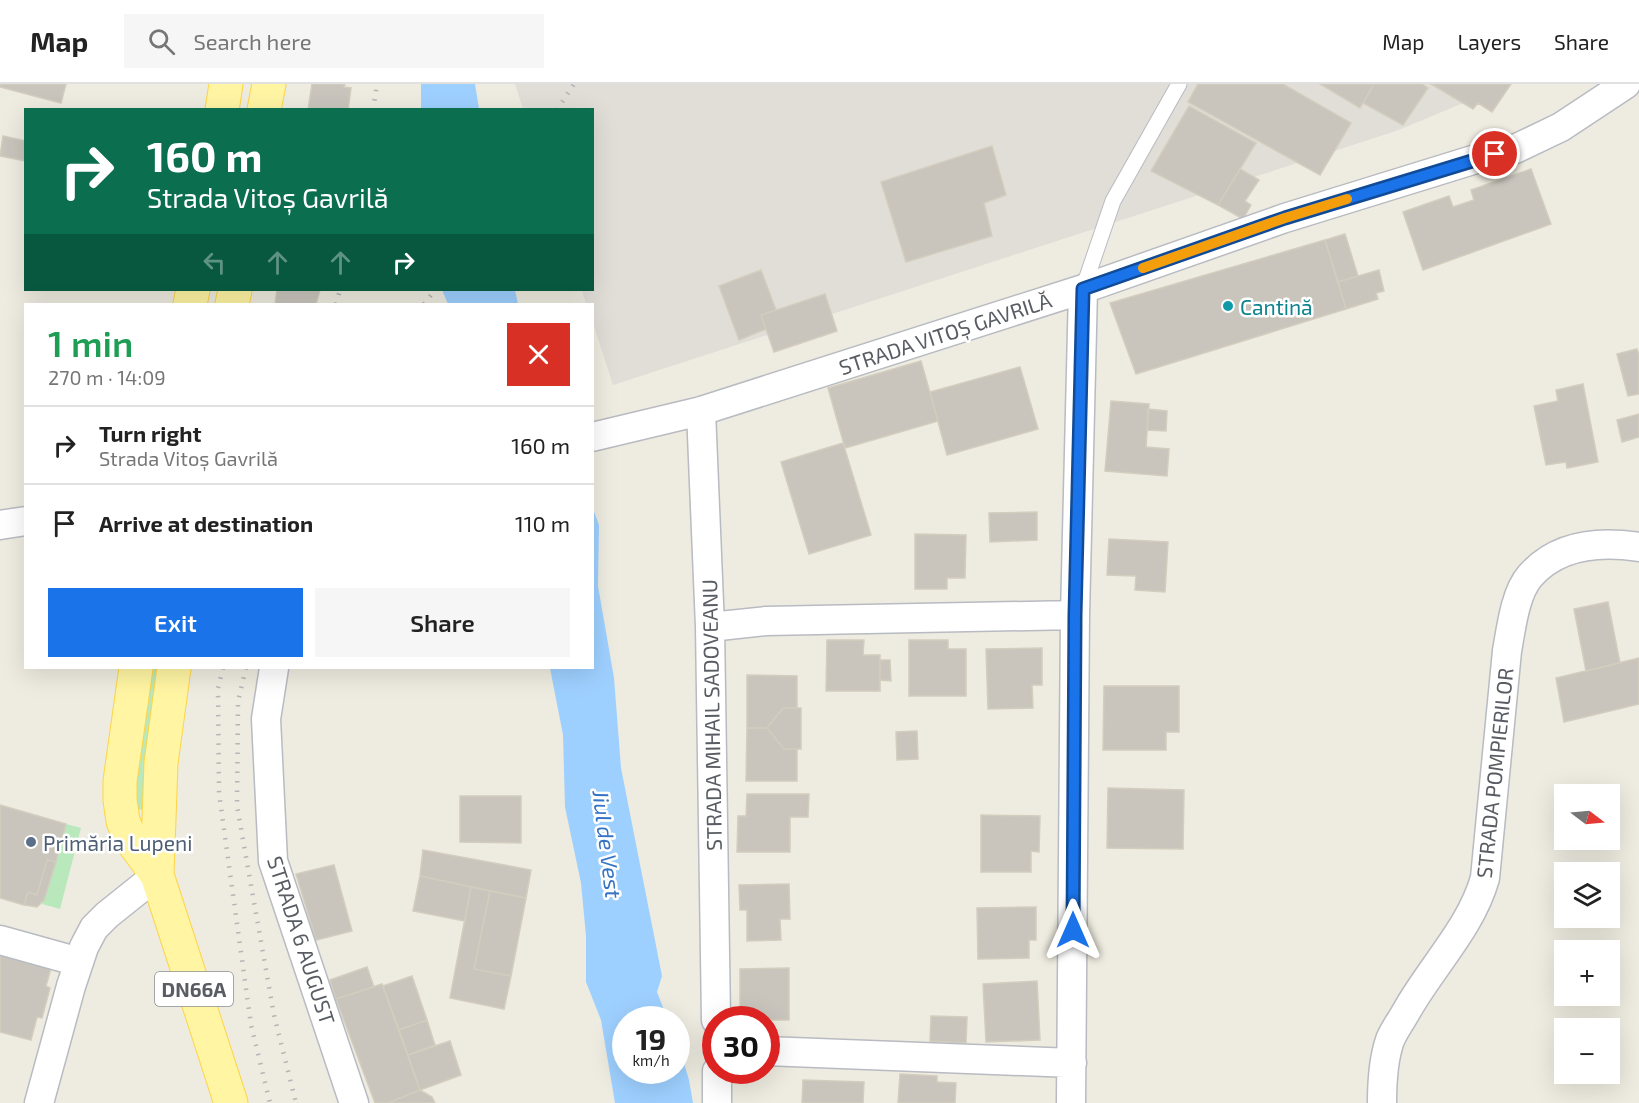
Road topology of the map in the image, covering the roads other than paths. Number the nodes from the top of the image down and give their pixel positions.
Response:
1 (226, 84) edge
2 (268, 84) edge
3 (1179, 84) edge
4 (1626, 84) edge
5 (222, 108) edge
6 (264, 108) edge
7 (1083, 289) junction
8 (701, 411) junction
9 (597, 436) edge
10 (24, 521) edge
11 (0, 525) edge
12 (1639, 547) edge
13 (1075, 615) junction
14 (710, 627) junction
15 (136, 669) edge
16 (174, 669) edge
17 (274, 669) edge
18 (157, 875) junction
19 (0, 940) edge
20 (79, 962) junction
21 (716, 1006) edge
22 (780, 1052) edge
23 (1072, 1063) junction
24 (717, 1084) edge
25 (39, 1103) edge
26 (231, 1103) edge
27 (354, 1103) edge
28 (717, 1103) edge
29 (1071, 1103) edge
30 (1382, 1103) edge

1 - 5 main road
2 - 6 main road
3 - 7 lane
4 - 7 street, STRADA VITOȘ GAVRILĂ
7 - 8 street, STRADA VITOȘ GAVRILĂ
7 - 13 street
8 - 9 street, STRADA VITOȘ GAVRILĂ
8 - 14 street, STRADA MIHAIL SADOVEANU
10 - 11 street
12 - 30 street, STRADA POMPIERILOR
13 - 14 street
13 - 23 street
14 - 21 street, STRADA MIHAIL SADOVEANU
15 - 18 main road, DN66A
16 - 18 main road, DN66A
17 - 27 street, STRADA 6 AUGUST
18 - 20 street
18 - 26 main road, DN66A
19 - 20 street
20 - 25 street
22 - 23 street
23 - 29 street
24 - 28 street

